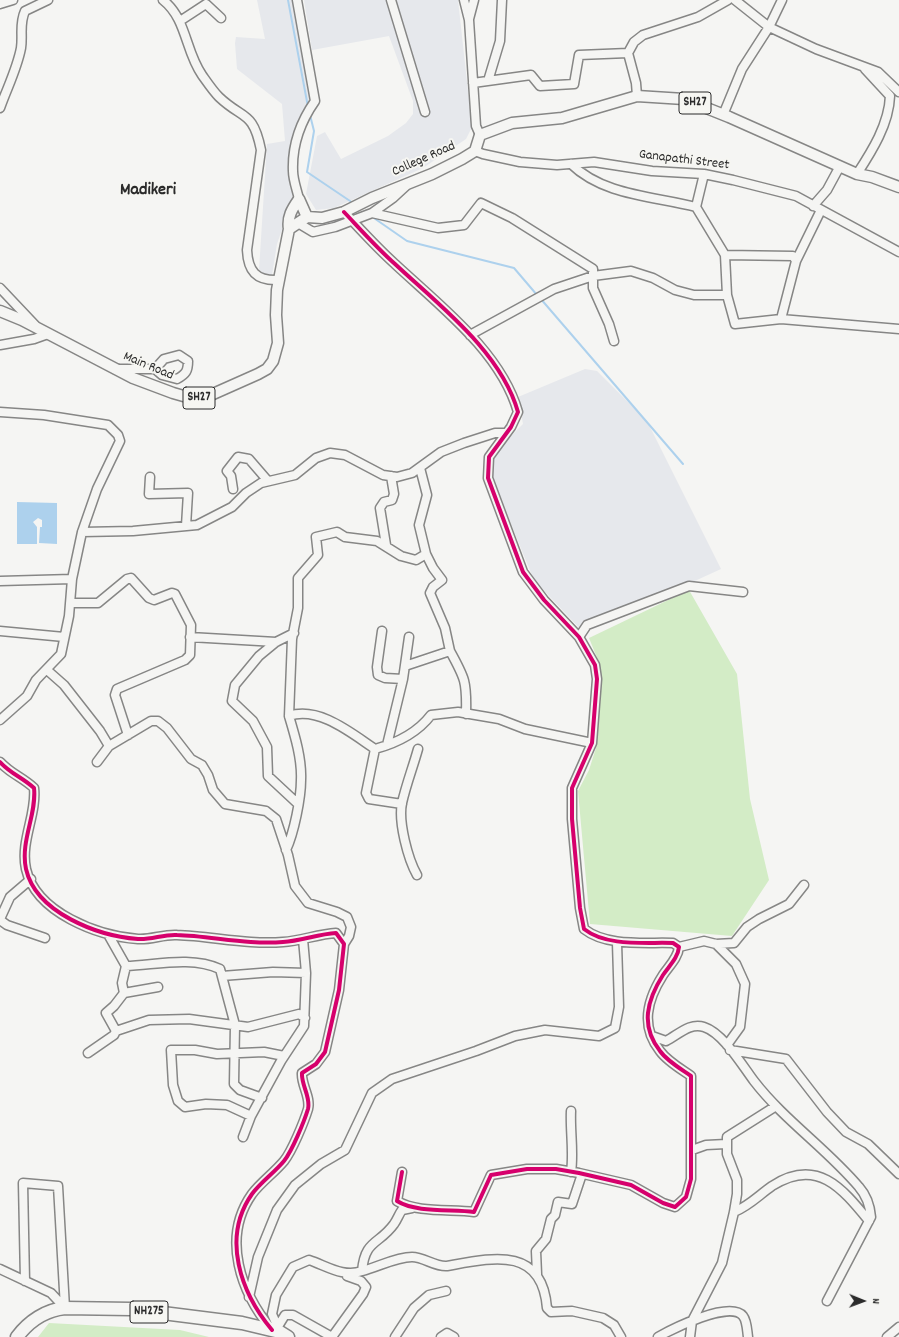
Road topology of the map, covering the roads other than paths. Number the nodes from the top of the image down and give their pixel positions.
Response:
1 (13, 0) edge
2 (48, 0) edge
3 (163, 0) edge
4 (297, 0) edge
5 (390, 0) edge
6 (464, 0) edge
7 (474, 0) edge
8 (502, 0) edge
9 (728, 0) edge
10 (735, 0) edge
11 (782, 0) edge
12 (0, 4) edge
13 (221, 18) dead end
14 (469, 20) junction
15 (180, 21) junction
16 (769, 27) junction
17 (628, 53) junction
18 (863, 67) junction
19 (488, 81) junction
20 (473, 83) junction
21 (899, 92) edge
22 (637, 96) junction
23 (0, 108) edge
24 (425, 112) dead end
25 (723, 115) junction
26 (480, 136) junction
27 (475, 151) junction
28 (571, 164) junction
29 (840, 166) junction
30 (704, 174) junction
31 (857, 174) junction
32 (408, 184) junction
33 (899, 187) edge
34 (299, 199) junction
35 (813, 206) junction
36 (696, 207) junction
37 (821, 210) junction
38 (344, 212) junction
39 (372, 213) junction
40 (308, 217) junction
41 (352, 220) junction
42 (298, 223) junction
43 (289, 229) junction
44 (899, 252) edge
45 (725, 255) junction
46 (796, 261) junction
47 (593, 276) junction
48 (278, 280) junction
49 (0, 288) edge
50 (727, 295) junction
51 (0, 311) edge
52 (781, 319) junction
53 (899, 329) edge
54 (44, 332) junction
55 (470, 335) junction
56 (614, 341) dead end
57 (0, 345) edge
58 (115, 368) junction
59 (155, 369) dead end
60 (0, 412) edge
61 (506, 433) junction
62 (420, 468) junction
63 (391, 476) junction
64 (150, 477) dead end
65 (268, 481) junction
66 (233, 489) dead end
67 (186, 526) junction
68 (82, 532) junction
69 (386, 545) junction
70 (426, 554) junction
71 (72, 579) junction
72 (0, 581) edge
73 (743, 592) dead end
74 (70, 603) junction
75 (0, 631) edge
76 (382, 631) dead end
77 (294, 633) junction
78 (64, 637) junction
79 (409, 637) dead end
80 (580, 637) junction
81 (190, 638) junction
82 (276, 642) junction
83 (450, 651) junction
84 (405, 666) junction
85 (47, 670) junction
86 (403, 679) junction
87 (466, 714) junction
88 (289, 716) junction
89 (0, 720) edge
90 (128, 735) junction
91 (592, 743) junction
92 (387, 745) junction
93 (109, 746) junction
94 (375, 749) junction
95 (418, 749) dead end
96 (0, 762) edge
97 (97, 762) dead end
98 (298, 803) junction
99 (402, 804) junction
100 (286, 850) junction
101 (417, 875) dead end
102 (31, 879) junction
103 (804, 885) dead end
104 (0, 920) edge
105 (109, 936) junction
106 (45, 938) dead end
107 (303, 939) junction
108 (618, 943) junction
109 (344, 944) junction
110 (716, 944) junction
111 (679, 947) junction
112 (126, 966) junction
113 (306, 973) junction
114 (222, 976) junction
115 (158, 988) dead end
116 (124, 993) junction
117 (305, 1018) junction
118 (235, 1025) junction
119 (116, 1031) junction
120 (652, 1036) junction
121 (729, 1048) junction
122 (88, 1053) dead end
123 (234, 1054) junction
124 (284, 1056) junction
125 (262, 1098) junction
126 (776, 1106) junction
127 (571, 1111) dead end
128 (251, 1116) junction
129 (243, 1137) dead end
130 (726, 1144) junction
131 (692, 1150) junction
132 (402, 1172) dead end
133 (571, 1172) junction
134 (582, 1174) junction
135 (899, 1174) edge
136 (417, 1208) junction
137 (734, 1212) junction
138 (869, 1221) junction
139 (0, 1269) edge
140 (362, 1271) junction
141 (341, 1273) junction
142 (537, 1274) junction
143 (24, 1281) junction
144 (446, 1291) dead end
145 (249, 1297) junction
146 (827, 1301) dead end
147 (65, 1308) junction
148 (692, 1321) junction
149 (899, 1327) edge
150 (279, 1332) edge
151 (17, 1337) edge
152 (332, 1337) edge
153 (395, 1337) edge
154 (441, 1337) edge
155 (454, 1337) edge
156 (621, 1337) edge
157 (658, 1337) edge
158 (690, 1337) edge
159 (748, 1337) edge
160 (887, 1337) edge

1 - 12 street
2 - 23 street
3 - 15 street
4 - 34 street
5 - 24 street
6 - 14 street
7 - 14 street
8 - 19 street
9 - 17 street
10 - 16 street
11 - 16 street
13 - 15 street
14 - 20 street
15 - 48 street
16 - 18 street
16 - 25 street
17 - 19 street
17 - 22 street
18 - 21 street
18 - 31 street
19 - 20 street
20 - 26 street
22 - 25 main road, SH27
22 - 26 main road, SH27
25 - 29 main road, SH27
26 - 27 main road, College Road
27 - 28 street, Ganapathi Street
27 - 32 main road, College Road
28 - 30 street, Ganapathi Street
28 - 36 street
29 - 31 main road, SH27
29 - 35 street
30 - 35 street, Ganapathi Street
30 - 36 street
31 - 33 main road, SH27
32 - 38 main road, College Road
32 - 39 street
34 - 40 main road
34 - 43 main road, SH27
35 - 37 street, Ganapathi Street
36 - 45 street
37 - 44 street, Ganapathi Street
37 - 46 street
38 - 40 main road, College Road
38 - 41 street
39 - 41 street
39 - 47 street
40 - 42 main road
41 - 42 street
41 - 55 street
42 - 43 main road
43 - 48 main road, Main Road / SH27
45 - 46 street
45 - 50 street
46 - 52 street
47 - 50 street
47 - 55 street
47 - 56 street
48 - 58 main road, Main Road / SH27
49 - 54 street
50 - 52 street
51 - 54 main road, Main Road / SH27
52 - 53 street
54 - 57 street
54 - 58 main road, Main Road / SH27
55 - 61 street
58 - 59 street
60 - 68 street
61 - 62 street
61 - 80 street
62 - 63 street
62 - 70 street
63 - 65 street
63 - 69 street
64 - 67 street
65 - 66 street
65 - 67 street
67 - 68 street
68 - 71 street
69 - 70 street
69 - 77 street
70 - 83 street
71 - 72 street
71 - 74 street
73 - 80 street
74 - 78 street
74 - 81 street
75 - 78 street
76 - 86 street
77 - 82 street
77 - 88 street
78 - 85 street
79 - 84 street
80 - 91 street
81 - 82 street
81 - 90 street
82 - 98 street
83 - 84 street
83 - 87 street
84 - 86 street
85 - 89 street
85 - 93 street
86 - 92 street
87 - 91 street
87 - 92 street
88 - 94 street
88 - 98 street
90 - 93 street
90 - 100 street
91 - 108 street
92 - 94 street
93 - 97 street
94 - 99 street
95 - 99 street
96 - 102 street
98 - 100 street
99 - 101 street
100 - 109 street
102 - 104 street
102 - 105 street
103 - 110 street
104 - 106 street
105 - 107 street
105 - 112 street
107 - 109 street
107 - 113 street
108 - 111 street
108 - 145 street
109 - 145 street
110 - 111 street
110 - 121 street
111 - 120 street
112 - 114 street
112 - 116 street
113 - 114 street
113 - 117 street
114 - 118 street
115 - 116 street
116 - 119 street
117 - 118 street
117 - 124 street
118 - 119 street
118 - 123 street
119 - 122 street
120 - 121 street
120 - 131 street
121 - 126 street
121 - 135 street
123 - 124 street
123 - 125 street
123 - 128 street
124 - 125 street
125 - 128 street
126 - 130 street
126 - 138 street
127 - 133 street
128 - 129 street
130 - 131 street
130 - 137 street
131 - 134 street
132 - 136 street
133 - 134 street
133 - 136 street
134 - 142 street
136 - 140 street
137 - 138 street
137 - 148 street
138 - 146 street
139 - 143 street
140 - 141 street
140 - 142 street
141 - 150 street
141 - 152 street
142 - 156 street
143 - 147 street
143 - 147 street
144 - 153 street
145 - 150 street
147 - 150 highway, NH275
147 - 151 highway, NH275
148 - 157 street
148 - 158 street
148 - 159 street
149 - 160 street
150 - 152 street
154 - 155 street

